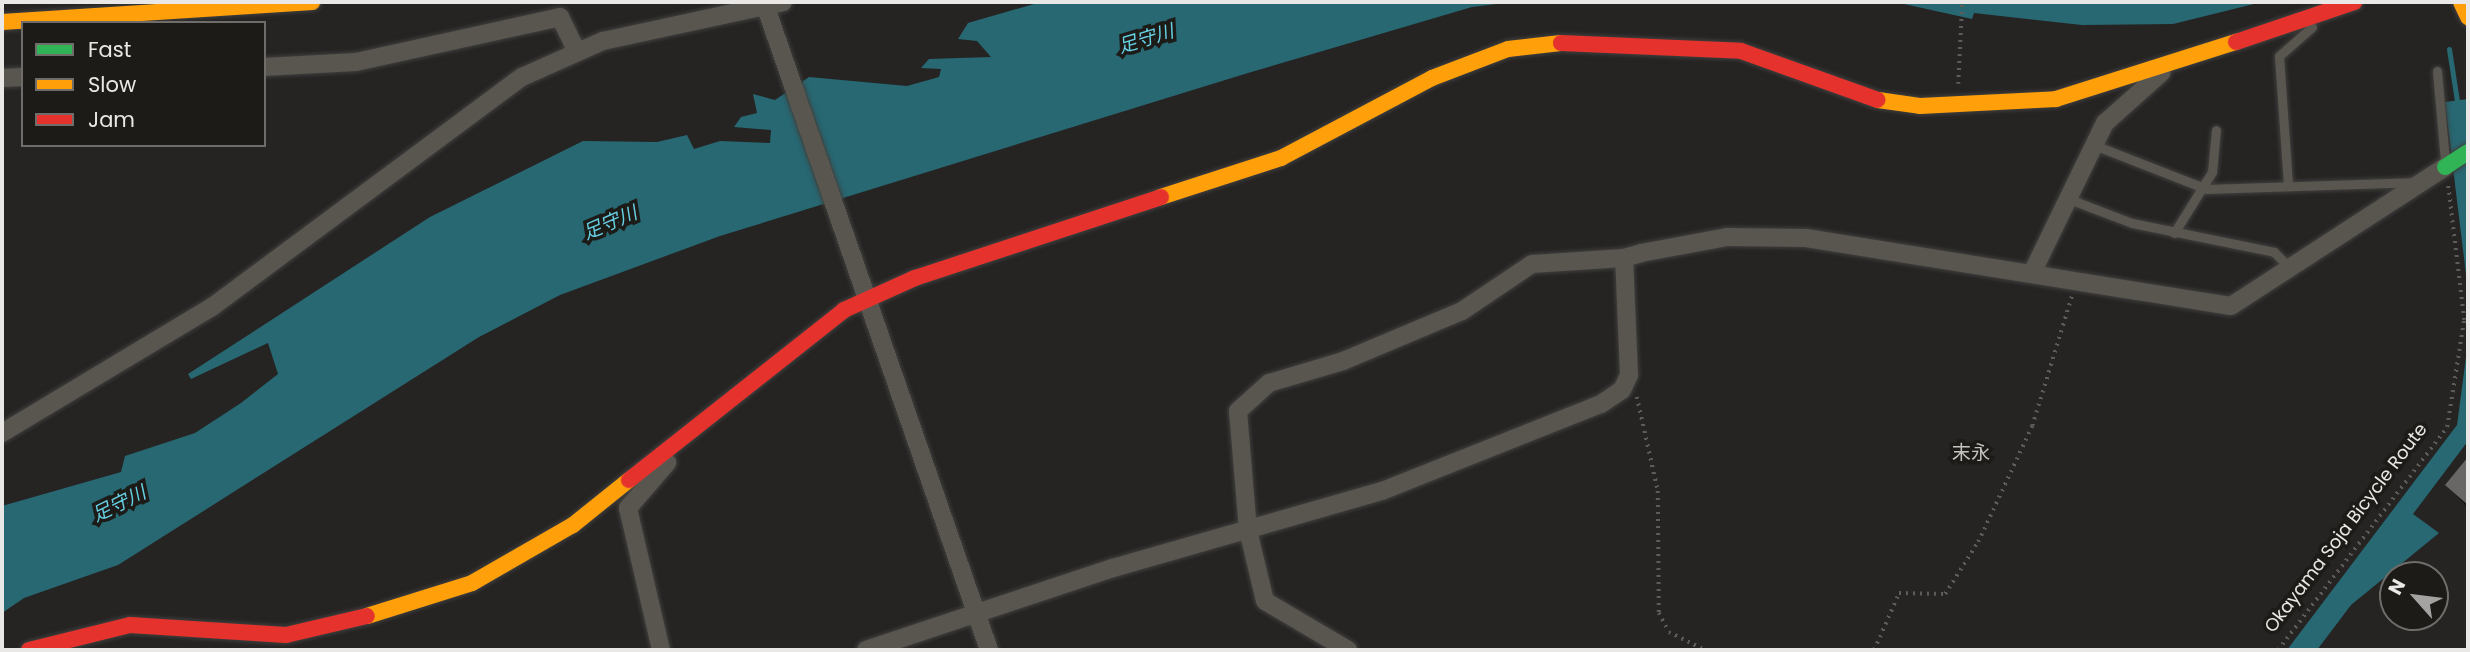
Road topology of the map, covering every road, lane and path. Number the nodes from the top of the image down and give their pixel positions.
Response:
1 (312, 2) edge
2 (1962, 2) edge
3 (2354, 2) edge
4 (2460, 2) edge
5 (770, 7) edge
6 (2324, 13) junction
7 (2468, 17) edge
8 (2, 22) edge
9 (577, 52) junction
10 (2168, 66) junction
11 (266, 67) edge
12 (2437, 71) dead end
13 (21, 77) edge
14 (2, 78) edge
15 (1957, 103) junction
16 (2216, 130) dead end
17 (2092, 144) junction
18 (2468, 152) edge
19 (2448, 165) junction
20 (2420, 183) junction
21 (2288, 185) junction
22 (2204, 188) junction
23 (2069, 199) junction
24 (2174, 233) junction
25 (1624, 258) junction
26 (2290, 268) junction
27 (2033, 271) junction
28 (2077, 280) junction
29 (866, 295) junction
30 (1625, 383) junction
31 (702, 424) junction
32 (2, 433) edge
33 (1248, 530) junction
34 (977, 614) junction
35 (29, 650) edge
36 (661, 650) edge
37 (866, 650) edge
38 (989, 650) edge
39 (1348, 650) edge
40 (1705, 650) edge
41 (1874, 650) edge
42 (2278, 650) edge

1 - 8 main road
2 - 15 path
3 - 6 main road
4 - 7 main road
5 - 9 street
5 - 29 street
6 - 10 main road
6 - 21 lane
9 - 11 street
9 - 32 street
10 - 15 main road
10 - 17 street
12 - 19 lane
13 - 14 street
15 - 29 main road
16 - 22 lane
17 - 22 lane
17 - 23 street
18 - 19 main road
19 - 20 street
19 - 42 path, Okayama Soja Bicycle Route
20 - 21 lane
20 - 26 street
21 - 22 lane
22 - 24 lane
23 - 24 lane
23 - 27 street
24 - 26 lane
25 - 27 street
25 - 30 street
25 - 33 street
26 - 28 street
27 - 28 street
28 - 41 path
29 - 31 main road
29 - 34 street
30 - 33 street
30 - 40 path
31 - 35 main road
31 - 36 street
33 - 34 street
33 - 39 street
34 - 37 street
34 - 38 street

